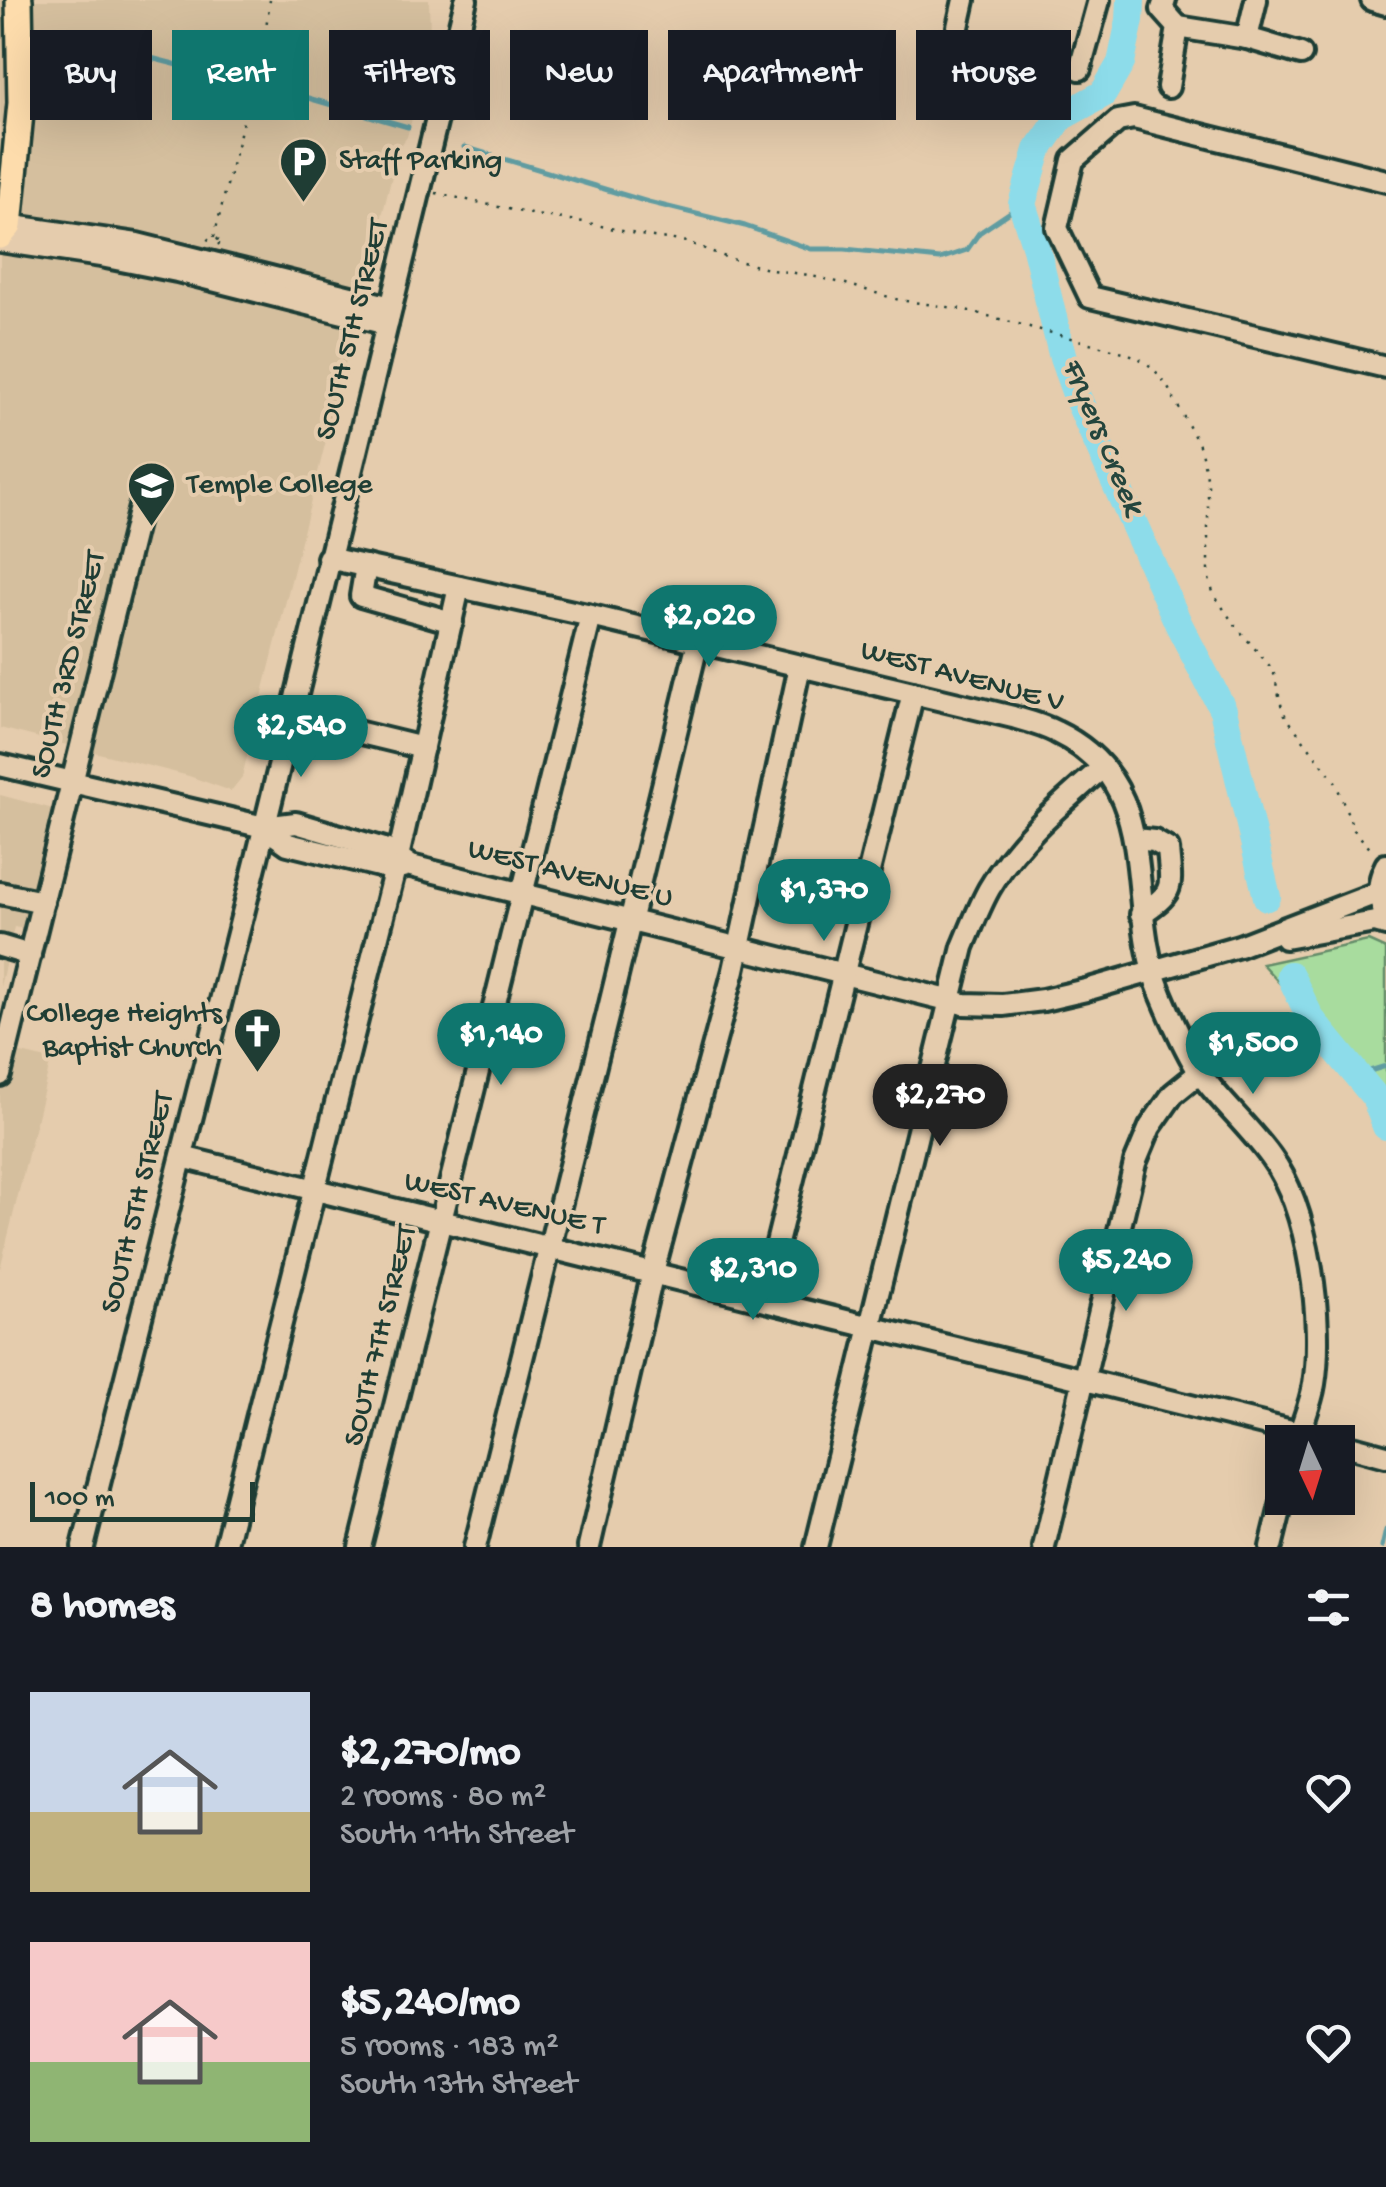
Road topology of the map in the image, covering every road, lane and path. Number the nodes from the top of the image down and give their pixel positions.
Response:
1 (19, 0) edge
2 (270, 0) edge
3 (466, 0) edge
4 (964, 0) edge
5 (1099, 0) edge
6 (1165, 0) edge
7 (1256, 0) edge
8 (1372, 0) edge
9 (1386, 4) edge
10 (1178, 26) junction
11 (958, 27) dead end
12 (1247, 38) junction
13 (1301, 54) dead end
14 (1080, 69) dead end
15 (1168, 88) dead end
16 (1386, 181) edge
17 (420, 189) junction
18 (2, 232) edge
19 (214, 238) dead end
20 (389, 316) junction
21 (1386, 367) edge
22 (140, 506) dead end
23 (328, 558) junction
24 (366, 566) junction
25 (460, 587) junction
26 (591, 616) junction
27 (452, 622) junction
28 (698, 642) junction
29 (800, 666) junction
30 (913, 693) junction
31 (290, 716) junction
32 (423, 748) junction
33 (0, 764) edge
34 (1102, 768) junction
35 (72, 782) junction
36 (264, 827) junction
37 (1135, 839) junction
38 (1382, 861) edge
39 (402, 864) junction
40 (1379, 892) junction
41 (0, 893) edge
42 (522, 894) junction
43 (42, 902) junction
44 (1141, 914) junction
45 (1386, 916) edge
46 (629, 920) junction
47 (1386, 925) edge
48 (0, 946) edge
49 (1239, 946) junction
50 (739, 948) junction
51 (30, 955) junction
52 (1154, 972) junction
53 (843, 974) junction
54 (950, 1000) junction
55 (0, 1073) edge
56 (1200, 1073) junction
57 (182, 1157) junction
58 (314, 1190) junction
59 (442, 1222) junction
60 (550, 1248) junction
61 (653, 1272) junction
62 (763, 1300) junction
63 (870, 1327) junction
64 (1085, 1382) junction
65 (1303, 1425) edge
66 (1265, 1429) edge
67 (1355, 1448) edge
68 (1386, 1456) edge
69 (1279, 1515) edge
70 (84, 1547) edge
71 (225, 1547) edge
72 (360, 1547) edge
73 (474, 1547) edge
74 (589, 1547) edge
75 (816, 1547) edge
76 (1044, 1547) edge
77 (1271, 1547) edge

1 - 18 main road
2 - 19 path
3 - 17 street, SOUTH 5TH STREET
4 - 11 street
5 - 14 street
6 - 10 street
7 - 12 street
8 - 9 street
10 - 12 street
10 - 15 street
12 - 13 street
16 - 21 street
17 - 20 street, SOUTH 5TH STREET
17 - 38 path
18 - 20 street
20 - 23 street, SOUTH 5TH STREET
22 - 35 street, SOUTH 3RD STREET
23 - 24 street, WEST AVENUE V
23 - 31 street, SOUTH 5TH STREET
24 - 25 street, WEST AVENUE V
24 - 27 street
25 - 26 street, WEST AVENUE V
25 - 27 street
26 - 28 street, WEST AVENUE V
26 - 42 street, SOUTH 7TH STREET
27 - 32 street
28 - 29 street, WEST AVENUE V
28 - 46 street
29 - 30 street, WEST AVENUE V
29 - 50 street
30 - 34 street, WEST AVENUE V
30 - 53 street
31 - 32 street
31 - 36 street, SOUTH 5TH STREET
32 - 39 street
33 - 35 street, WEST AVENUE U
34 - 37 street, WEST AVENUE V
34 - 54 street
35 - 36 street, WEST AVENUE U
35 - 43 street, SOUTH 3RD STREET
36 - 39 street, WEST AVENUE U
36 - 57 street, SOUTH 5TH STREET
37 - 44 street, WEST AVENUE V
37 - 44 street
38 - 40 street
39 - 42 street, WEST AVENUE U
39 - 58 street
40 - 45 street
40 - 49 street, WEST AVENUE U
41 - 43 street
42 - 46 street, WEST AVENUE U
42 - 59 street, SOUTH 7TH STREET
43 - 51 street, SOUTH 3RD STREET
44 - 52 street, WEST AVENUE V
46 - 50 street, WEST AVENUE U
46 - 60 street
47 - 49 street, WEST AVENUE U
48 - 51 street
49 - 52 street, WEST AVENUE U
50 - 53 street, WEST AVENUE U
50 - 61 street
51 - 55 street, SOUTH 3RD STREET
52 - 54 street, WEST AVENUE U
52 - 56 street, WEST AVENUE V
53 - 54 street, WEST AVENUE U
53 - 62 street
54 - 63 street
56 - 64 street
56 - 65 street, WEST AVENUE V
57 - 58 street, WEST AVENUE T
57 - 70 street, SOUTH 5TH STREET
58 - 59 street, WEST AVENUE T
58 - 71 street
59 - 60 street, WEST AVENUE T
59 - 72 street, SOUTH 7TH STREET
60 - 61 street, WEST AVENUE T
60 - 73 street
61 - 62 street, WEST AVENUE T
61 - 74 street
62 - 63 street, WEST AVENUE T
63 - 64 street, WEST AVENUE T
63 - 75 street
64 - 66 street, WEST AVENUE T
64 - 76 street
67 - 68 street, WEST AVENUE T
69 - 77 street

